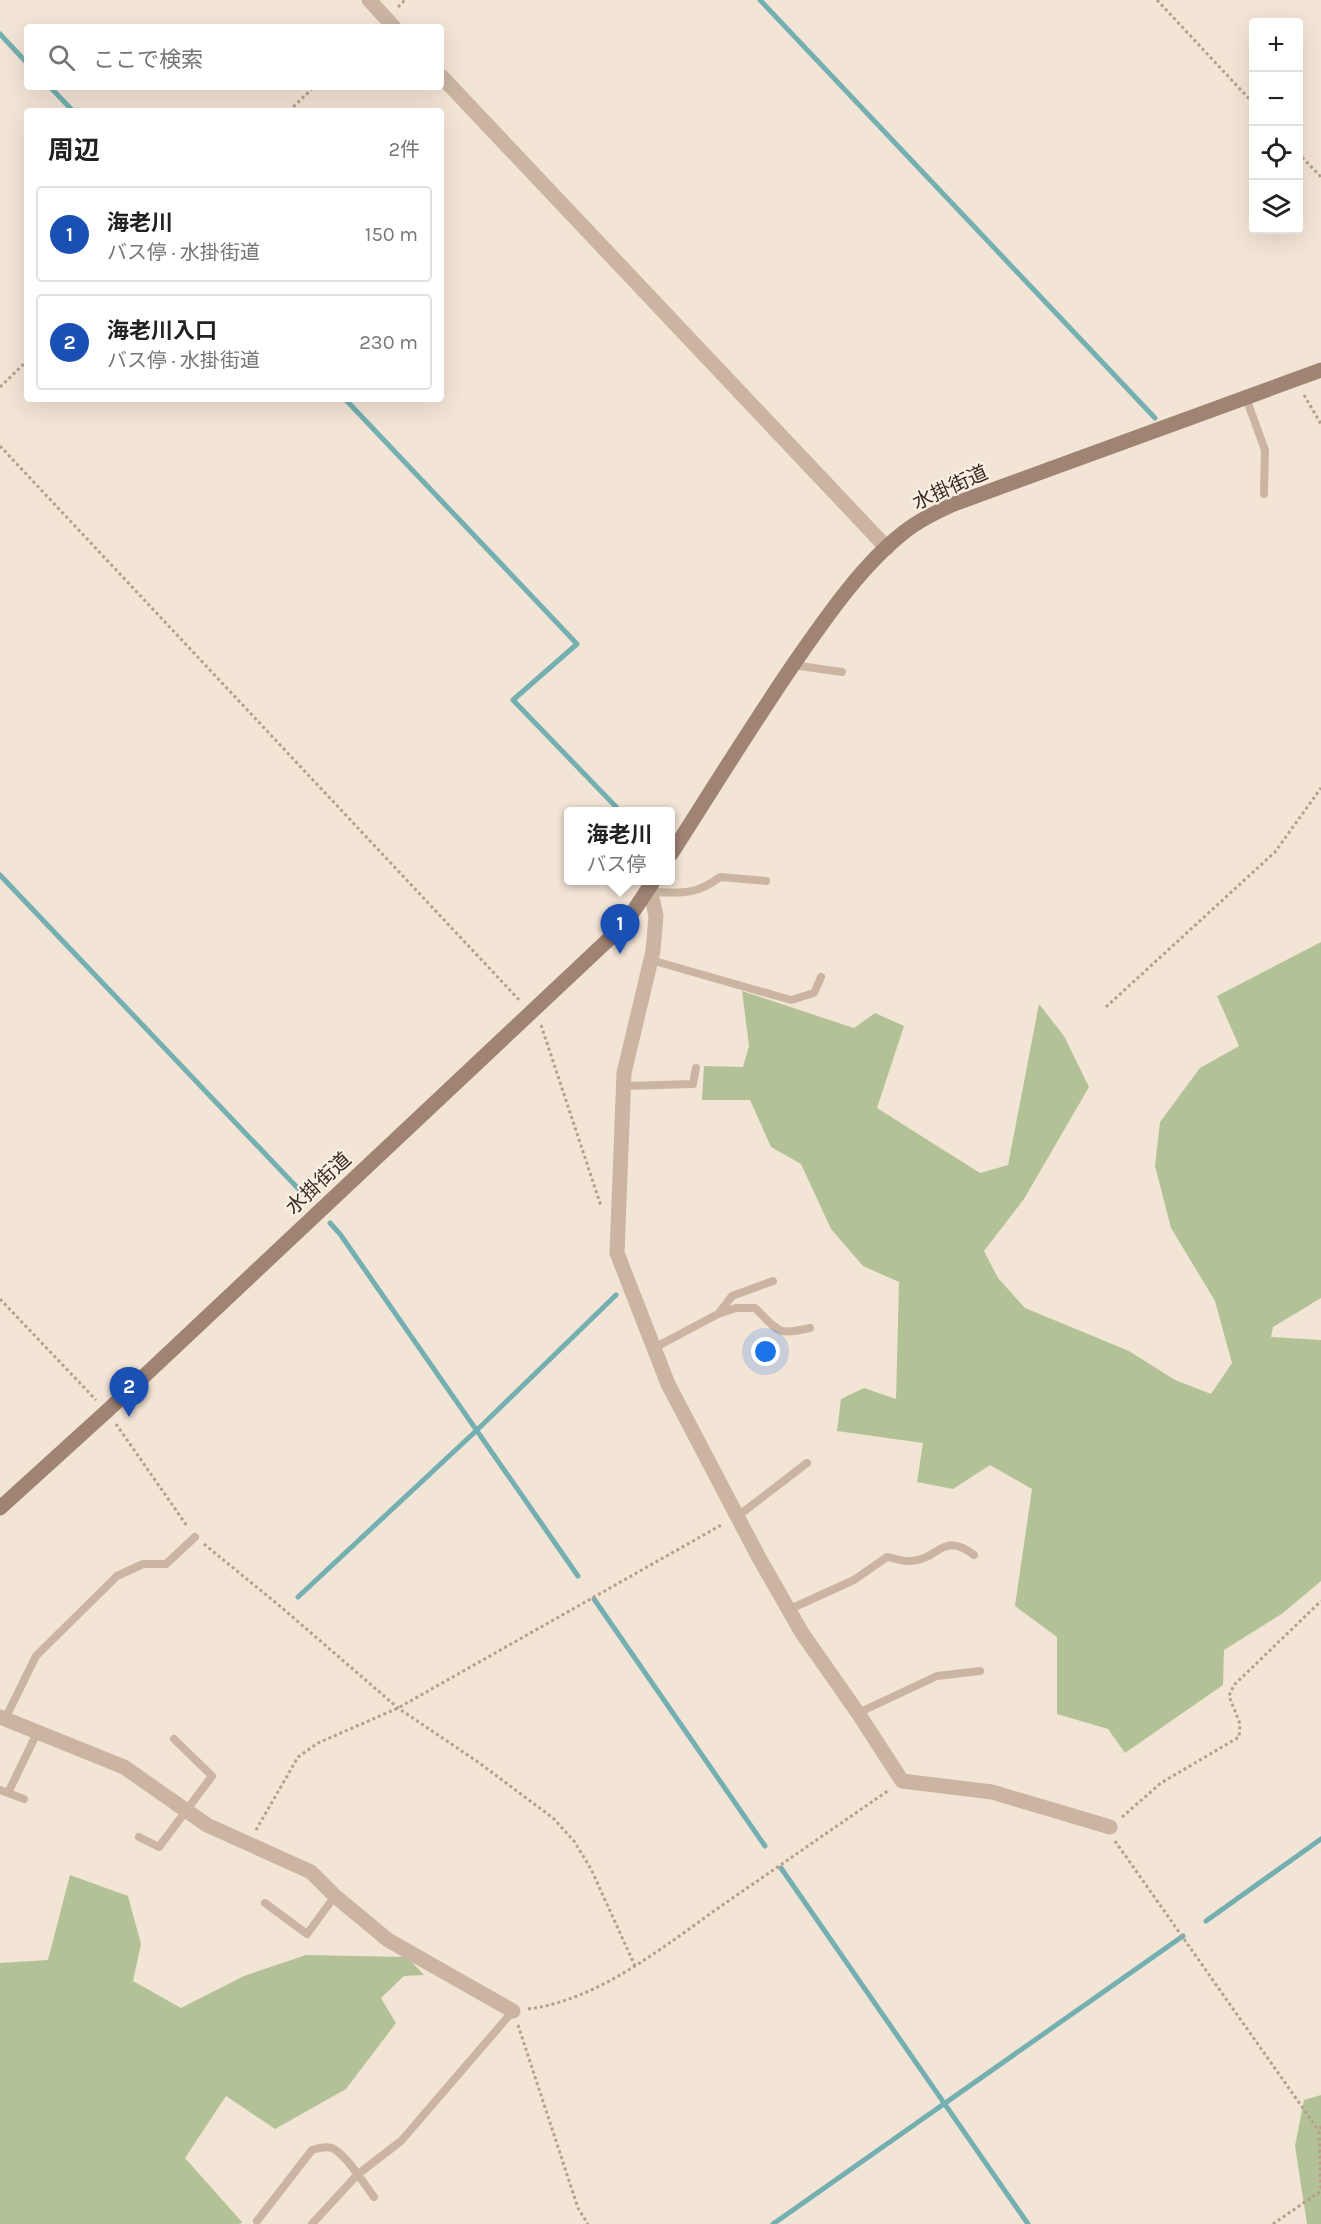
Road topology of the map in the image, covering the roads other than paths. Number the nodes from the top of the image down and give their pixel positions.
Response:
1 (369, 0) edge
2 (391, 24) edge
3 (444, 79) edge
4 (1321, 370) edge
5 (1246, 398) junction
6 (1264, 494) dead end
7 (886, 548) junction
8 (793, 665) junction
9 (842, 672) dead end
10 (675, 848) edge
11 (766, 881) dead end
12 (652, 887) edge
13 (651, 960) junction
14 (821, 976) dead end
15 (696, 1068) dead end
16 (623, 1086) junction
17 (773, 1281) dead end
18 (718, 1314) junction
19 (810, 1328) dead end
20 (654, 1348) junction
21 (807, 1463) dead end
22 (0, 1508) edge
23 (738, 1516) junction
24 (195, 1537) road end
25 (974, 1555) dead end
26 (790, 1609) junction
27 (980, 1671) dead end
28 (858, 1713) junction
29 (2, 1718) edge
30 (37, 1733) junction
31 (174, 1739) dead end
32 (4, 1791) edge
33 (24, 1799) dead end
34 (187, 1812) junction
35 (1110, 1827) road end
36 (139, 1837) dead end
37 (335, 1896) junction
38 (265, 1903) dead end
39 (513, 2011) joint
40 (357, 2175) junction
41 (374, 2197) dead end
42 (257, 2221) dead end
43 (312, 2224) edge

1 - 2 street
3 - 7 street
4 - 5 main road, 水掛街道
5 - 6 lane
5 - 7 main road, 水掛街道
7 - 8 main road, 水掛街道
8 - 9 lane
8 - 10 main road, 水掛街道
11 - 12 lane
12 - 13 street
12 - 22 main road, 水掛街道
13 - 14 lane
13 - 16 street
15 - 16 lane
16 - 20 street
17 - 18 lane
18 - 19 lane
18 - 20 lane
20 - 23 street
21 - 23 lane
23 - 26 street
24 - 29 lane
25 - 26 lane
26 - 28 street
27 - 28 lane
28 - 35 street
29 - 30 street
30 - 32 lane
30 - 34 street
31 - 34 lane
32 - 33 lane
34 - 36 lane
34 - 37 street
37 - 38 lane
37 - 39 street
39 - 40 lane
40 - 41 lane
40 - 42 lane
40 - 43 lane

